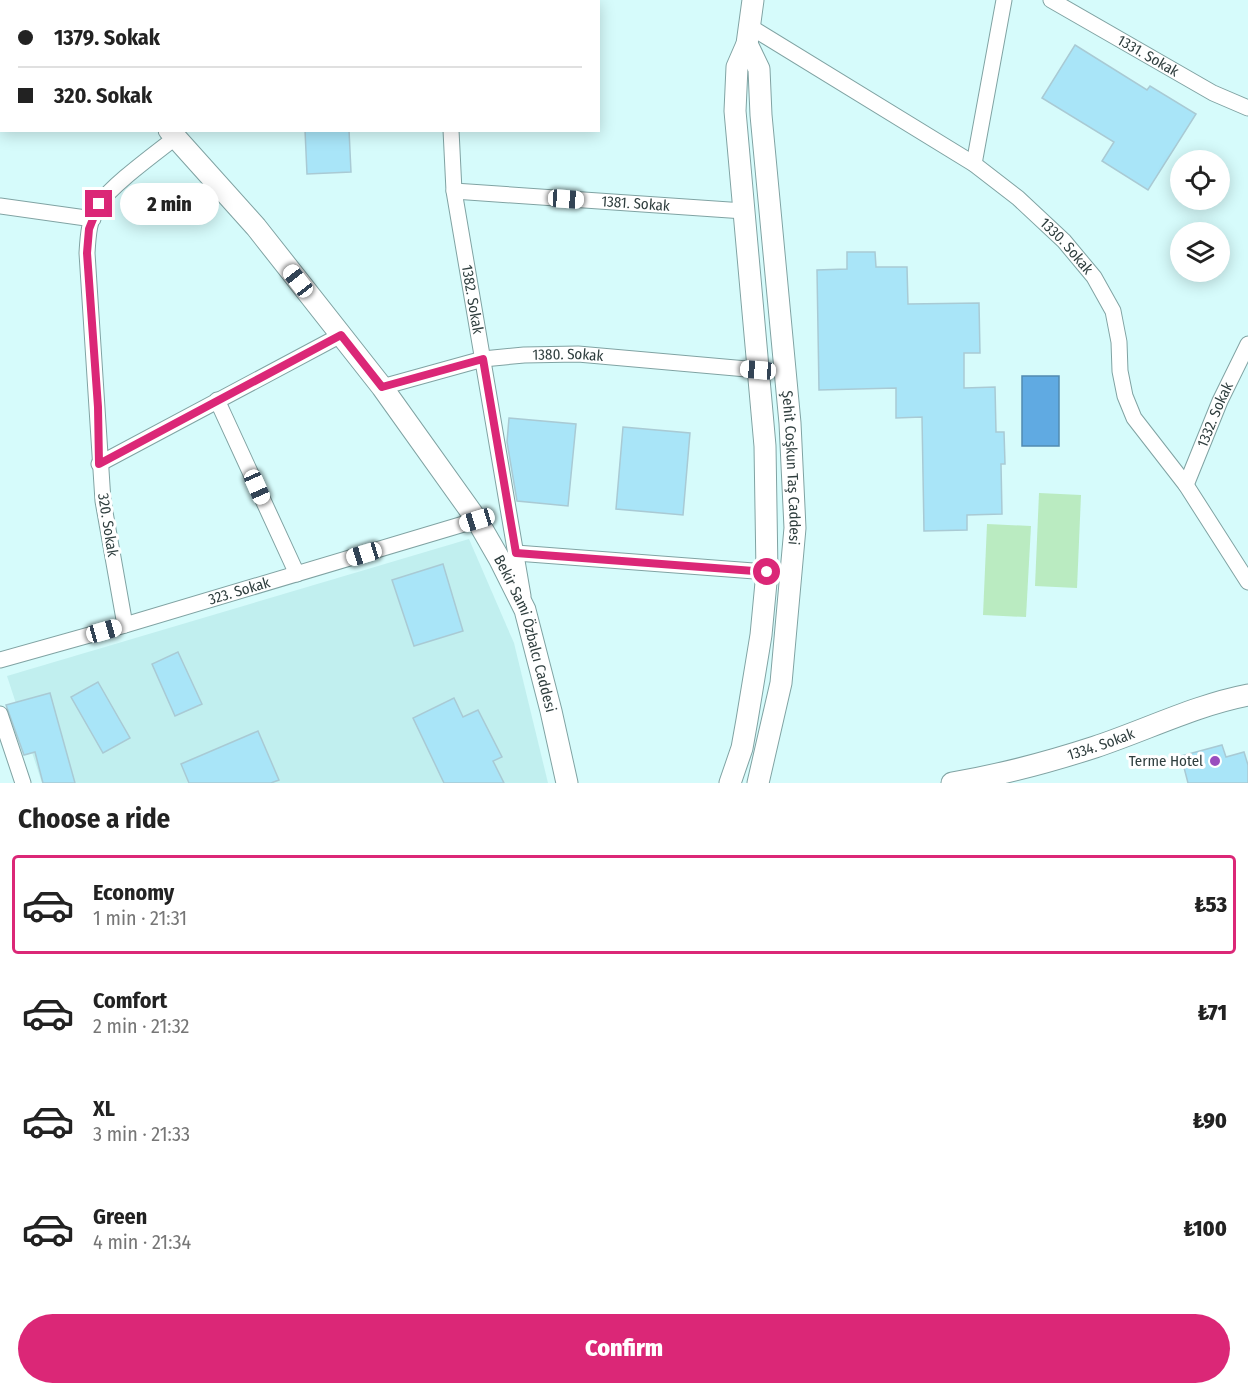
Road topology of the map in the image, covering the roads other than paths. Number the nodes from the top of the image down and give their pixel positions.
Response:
1 (1004, 0) edge
2 (1051, 0) edge
3 (749, 15) edge
4 (1248, 108) edge
5 (451, 132) edge
6 (173, 134) edge
7 (974, 164) junction
8 (454, 191) junction
9 (0, 206) edge
10 (744, 211) junction
11 (93, 219) junction
12 (341, 335) junction
13 (1248, 344) edge
14 (483, 359) junction
15 (758, 370) junction
16 (382, 387) junction
17 (217, 400) junction
18 (99, 464) junction
19 (1186, 485) junction
20 (477, 520) junction
21 (516, 553) junction
22 (767, 572) junction
23 (297, 574) junction
24 (1248, 582) edge
25 (525, 610) junction
26 (125, 625) junction
27 (0, 660) edge
28 (1248, 695) edge
29 (0, 714) edge
30 (6, 755) edge
31 (983, 780) edge
32 (22, 783) edge
33 (567, 783) edge
34 (730, 783) edge
35 (758, 783) edge
36 (952, 783) edge

1 - 7 street
2 - 4 street, 1331. Sokak
3 - 7 street, 1330. Sokak
3 - 10 street, Şehit Coşkun Taş Caddesi
3 - 35 street, Şehit Coşkun Taş Caddesi
5 - 8 street, 1382. Sokak
6 - 11 street, 320. Sokak
6 - 12 street, Bekir Sami Özbalcı Caddesi
7 - 19 street, 1330. Sokak
8 - 10 street, 1381. Sokak
8 - 14 street, 1382. Sokak
9 - 11 street
10 - 15 street, Şehit Coşkun Taş Caddesi
11 - 18 street, 320. Sokak
12 - 16 street, Bekir Sami Özbalcı Caddesi
12 - 17 street
13 - 19 street, 1332. Sokak
14 - 15 street, 1380. Sokak
14 - 16 street, 1380. Sokak
14 - 21 street, 1382. Sokak
15 - 22 street, Şehit Coşkun Taş Caddesi
16 - 20 street, Bekir Sami Özbalcı Caddesi
17 - 18 street
17 - 23 street
18 - 26 street, 320. Sokak
19 - 24 street, 1330. Sokak
20 - 23 street, 323. Sokak
20 - 25 street, Bekir Sami Özbalcı Caddesi
21 - 22 street
21 - 25 street, 1382. Sokak
22 - 34 street, Şehit Coşkun Taş Caddesi
23 - 26 street, 323. Sokak
25 - 33 street, Bekir Sami Özbalcı Caddesi
26 - 27 street, 323. Sokak
28 - 31 street, 1334. Sokak
29 - 30 street
30 - 32 street
31 - 36 street, 1334. Sokak

